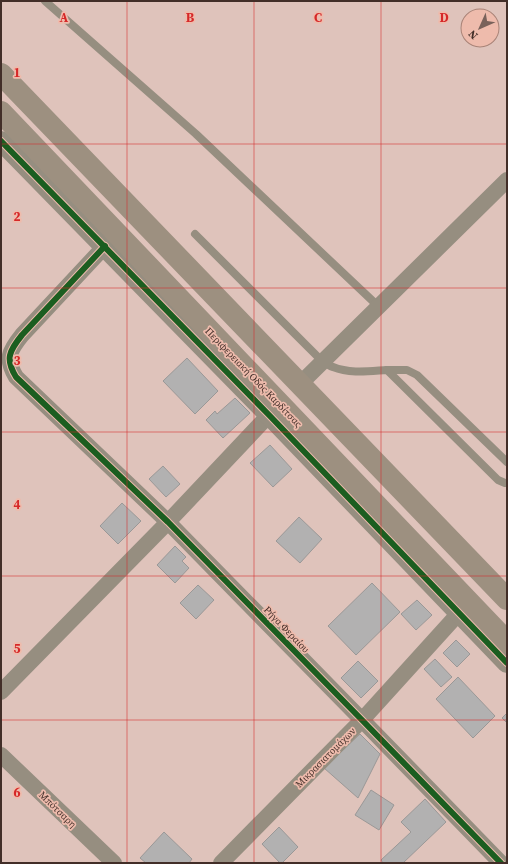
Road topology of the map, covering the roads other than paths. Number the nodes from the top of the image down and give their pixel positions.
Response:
1 (45, 1) edge
2 (1, 74) edge
3 (1, 112) edge
4 (1, 119) edge
5 (1, 141) edge
6 (45, 158) junction
7 (507, 180) edge
8 (195, 234) dead end
9 (105, 246) junction
10 (378, 306) junction
11 (322, 361) junction
12 (388, 370) junction
13 (300, 384) junction
14 (269, 415) junction
15 (507, 462) edge
16 (507, 483) edge
17 (168, 522) junction
18 (507, 599) edge
19 (459, 613) junction
20 (507, 642) edge
21 (507, 663) edge
22 (1, 692) edge
23 (362, 720) junction
24 (1, 755) edge
25 (114, 863) edge
26 (221, 863) edge
27 (501, 863) edge

1 - 10 lane
2 - 13 main road
3 - 6 main road, Περιφερειακή Οδός Καρδίτσας
4 - 6 main road
5 - 9 street
6 - 20 main road, Περιφερειακή Οδός Καρδίτσας
7 - 10 street
8 - 11 lane
9 - 14 street
9 - 17 street, Ρήγα Φεραίου
10 - 11 street
11 - 12 lane
11 - 13 street
12 - 15 lane
12 - 16 lane
13 - 18 main road
14 - 17 street
14 - 19 street
17 - 22 street
17 - 23 street, Ρήγα Φεραίου
19 - 21 street
19 - 23 street, Μικρασιατομάχων
23 - 26 street, Μικρασιατομάχων
23 - 27 street, Ρήγα Φεραίου
24 - 25 street, Μπότσαρη

